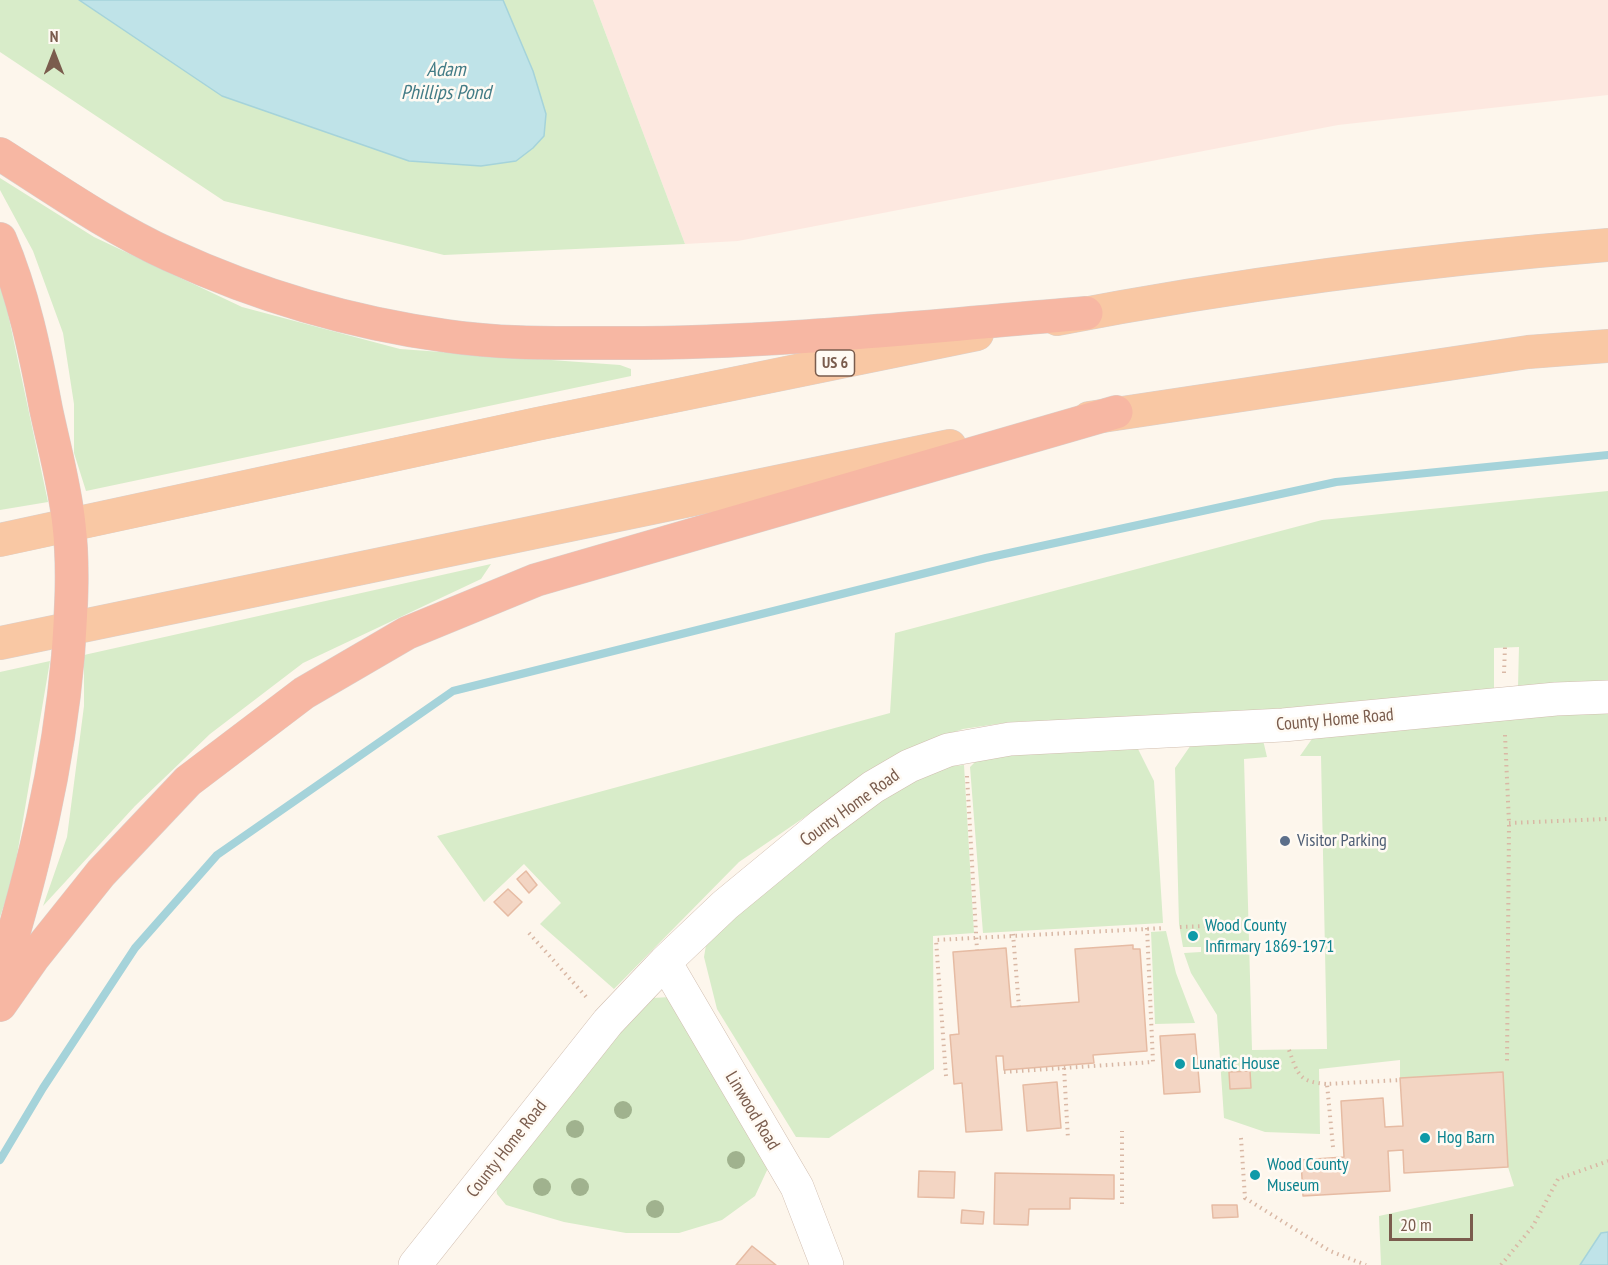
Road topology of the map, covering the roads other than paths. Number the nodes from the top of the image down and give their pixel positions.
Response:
1 (0, 154) edge
2 (0, 239) edge
3 (1608, 245) edge
4 (1086, 313) junction
5 (1608, 346) edge
6 (1116, 412) junction
7 (69, 525) junction
8 (0, 540) edge
9 (70, 628) junction
10 (0, 643) edge
11 (1608, 697) edge
12 (665, 962) junction
13 (0, 979) edge
14 (0, 1005) edge
15 (415, 1265) edge
16 (827, 1265) edge

1 - 4 highway
2 - 7 highway
3 - 4 highway, US 6
4 - 7 highway, US 6
5 - 6 highway
6 - 9 highway
6 - 14 highway
7 - 8 highway, US 6
7 - 9 highway
9 - 10 highway
9 - 13 highway
11 - 12 street, County Home Road
12 - 15 street, County Home Road
12 - 16 street, Linwood Road

